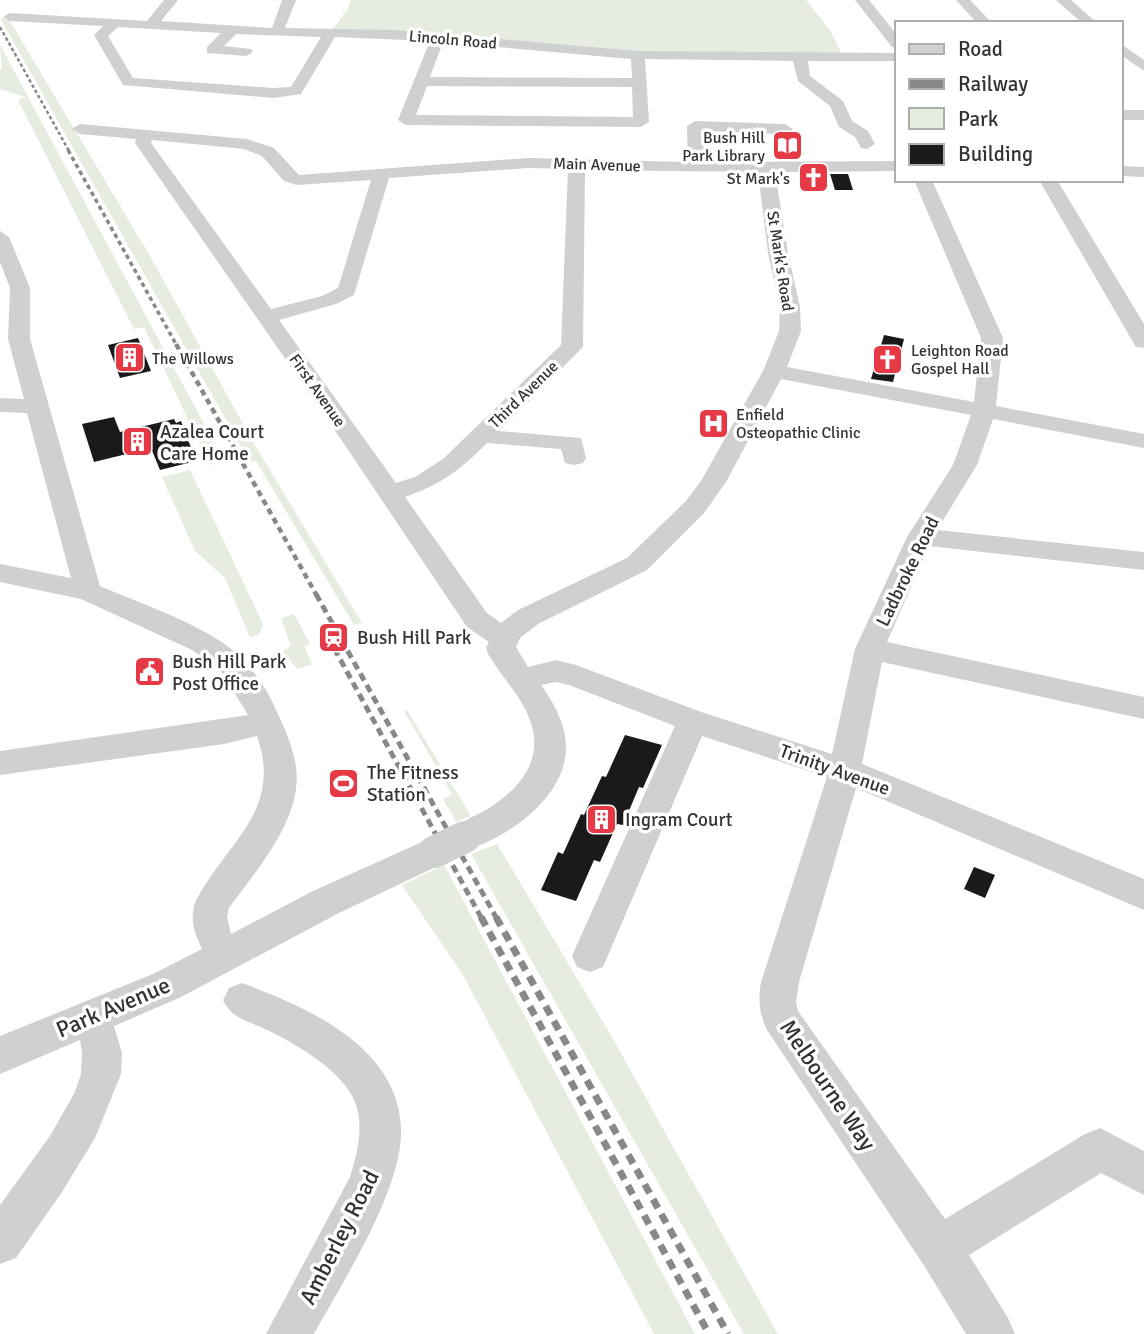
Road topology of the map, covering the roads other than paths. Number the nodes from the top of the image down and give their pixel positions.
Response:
1 (171, 0) edge
2 (289, 0) edge
3 (862, 0) edge
4 (963, 0) edge
5 (1063, 0) edge
6 (9, 17) dead end
7 (983, 21) edge
8 (1088, 21) edge
9 (115, 23) junction
10 (151, 26) junction
11 (233, 29) junction
12 (277, 32) junction
13 (331, 33) junction
14 (438, 37) junction
15 (895, 41) edge
16 (194, 49) dead end
17 (212, 50) junction
18 (1123, 51) edge
19 (246, 52) dead end
20 (638, 55) junction
21 (895, 57) edge
22 (800, 58) junction
23 (1140, 73) edge
24 (419, 81) junction
25 (638, 83) junction
26 (1123, 115) edge
27 (1144, 115) edge
28 (80, 129) dead end
29 (785, 129) dead end
30 (146, 135) junction
31 (867, 144) dead end
32 (577, 163) junction
33 (697, 166) junction
34 (895, 166) edge
35 (766, 167) junction
36 (1123, 171) edge
37 (1144, 172) edge
38 (383, 173) junction
39 (924, 182) edge
40 (1049, 182) edge
41 (0, 237) edge
42 (266, 317) junction
43 (1144, 342) edge
44 (774, 371) junction
45 (0, 405) edge
46 (37, 406) junction
47 (984, 412) junction
48 (482, 434) junction
49 (1144, 441) edge
50 (574, 458) dead end
51 (391, 493) junction
52 (920, 537) junction
53 (1144, 561) edge
54 (0, 573) edge
55 (88, 591) junction
56 (503, 638) junction
57 (870, 649) junction
58 (520, 679) junction
59 (1144, 708) edge
60 (693, 721) junction
61 (267, 722) junction
62 (0, 763) edge
63 (845, 770) junction
64 (1144, 895) edge
65 (224, 957) junction
66 (590, 957) dead end
67 (242, 1000) dead end
68 (92, 1016) junction
69 (0, 1055) edge
70 (1144, 1174) edge
71 (0, 1242) edge
72 (939, 1248) junction
73 (289, 1334) edge
74 (992, 1334) edge

1 - 10 street
2 - 12 street
3 - 15 street
4 - 7 street
5 - 8 street
6 - 9 street, Lincoln Road
9 - 10 street, Lincoln Road
9 - 13 street
10 - 11 street, Lincoln Road
11 - 12 street, Lincoln Road
11 - 17 street
12 - 13 street, Lincoln Road
13 - 14 street, Lincoln Road
14 - 20 street, Lincoln Road
14 - 24 street
16 - 17 street
17 - 19 street
18 - 23 street
20 - 22 street, Lincoln Road
20 - 25 street
21 - 22 street, Lincoln Road
22 - 31 street
24 - 25 street
24 - 25 street
26 - 27 street
28 - 30 street
29 - 33 street
30 - 38 street, Main Avenue
30 - 42 street, First Avenue
32 - 33 street, Main Avenue
32 - 38 street, Main Avenue
32 - 48 street, Third Avenue
33 - 35 street, Main Avenue
34 - 35 street, Main Avenue
35 - 44 street, St Mark's Road
36 - 37 street
38 - 42 street
39 - 47 street, Ladbroke Road
40 - 43 street
41 - 46 street
42 - 51 street, First Avenue
44 - 47 street
44 - 56 street, St Mark's Road
45 - 46 street
46 - 55 street
47 - 49 street
47 - 52 street, Ladbroke Road
48 - 50 street
48 - 51 street, Third Avenue
51 - 56 street, First Avenue
52 - 53 street
52 - 57 street, Ladbroke Road
54 - 55 street
55 - 61 street
56 - 58 street
57 - 59 street
57 - 63 street, Ladbroke Road
58 - 60 street, Trinity Avenue
58 - 65 street
60 - 63 street, Trinity Avenue
60 - 66 street
61 - 62 street
61 - 65 street
63 - 64 street, Trinity Avenue
63 - 72 street, Melbourne Way
65 - 68 street, Park Avenue
67 - 73 street, Amberley Road
68 - 69 street, Park Avenue
68 - 71 street
70 - 72 street
72 - 74 street, Melbourne Way

